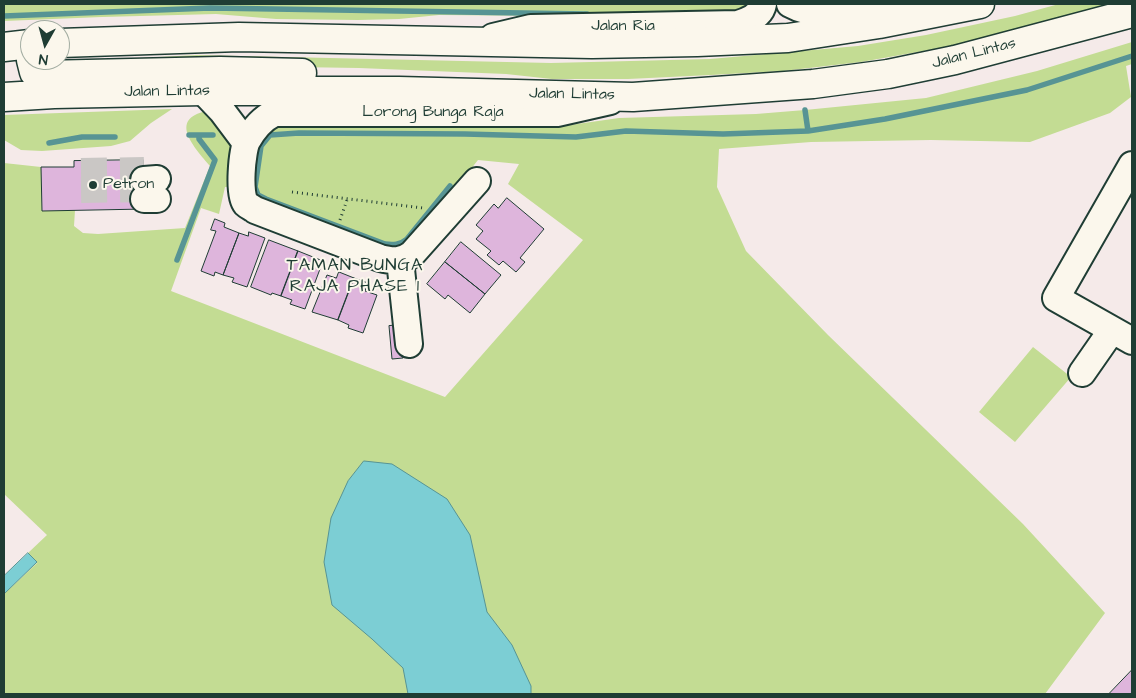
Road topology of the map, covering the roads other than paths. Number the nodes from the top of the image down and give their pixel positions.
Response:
1 (762, 4) edge
2 (790, 4) edge
3 (900, 4) edge
4 (980, 4) edge
5 (1132, 13) edge
6 (476, 41) junction
7 (70, 43) edge
8 (20, 45) edge
9 (4, 47) edge
10 (34, 70) edge
11 (203, 91) junction
12 (399, 91) junction
13 (633, 96) junction
14 (4, 97) edge
15 (246, 143) junction
16 (1132, 164) edge
17 (477, 181) dead end
18 (400, 260) junction
19 (1122, 335) edge
20 (408, 344) dead end
21 (1082, 373) dead end

1 - 6 street, Jalan Ria
2 - 3 street
4 - 6 highway
5 - 13 highway, Jalan Lintas
6 - 7 highway
8 - 9 highway
10 - 12 highway
11 - 12 highway, Jalan Lintas
11 - 14 highway, Jalan Lintas
11 - 15 street
12 - 13 highway, Jalan Lintas
13 - 15 street, Lorong Bunga Raja
15 - 18 street, Lorong Bunga Raja
16 - 19 street
17 - 18 street
18 - 20 street
19 - 21 street

